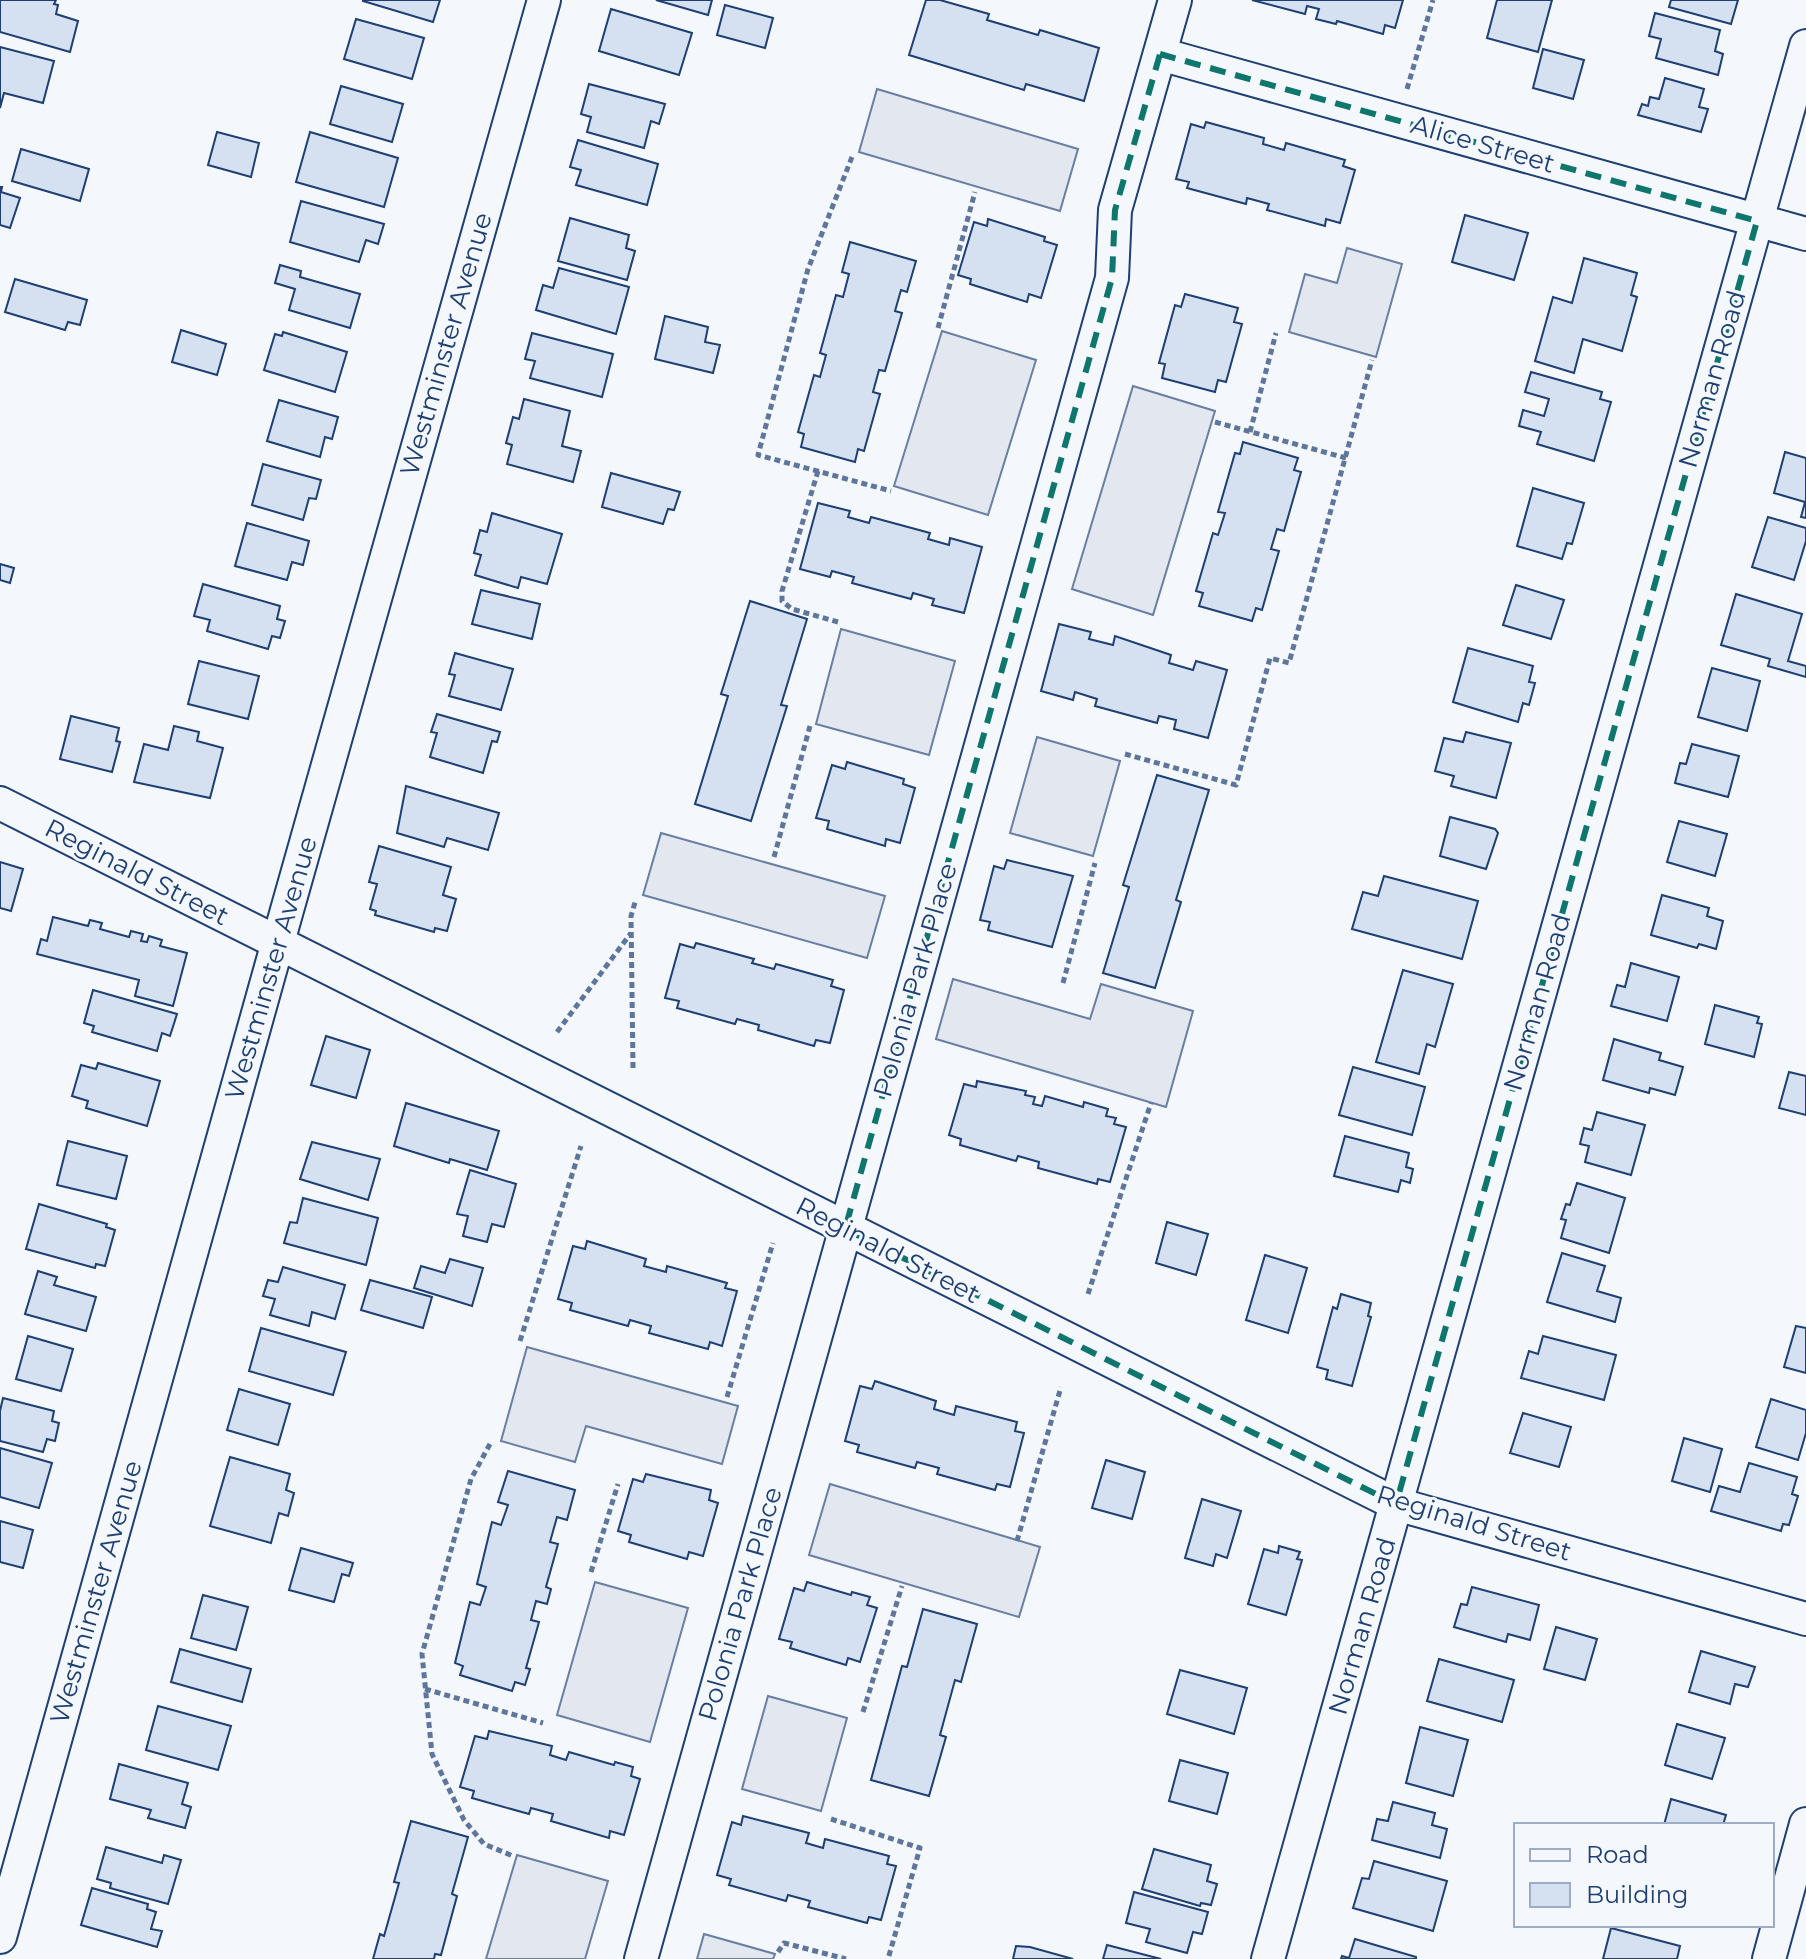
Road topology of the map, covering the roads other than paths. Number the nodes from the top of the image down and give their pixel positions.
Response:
1 (544, 0) edge
2 (1175, 0) edge
3 (1806, 46) edge
4 (1160, 54) junction
5 (1757, 221) junction
6 (1806, 234) edge
7 (0, 803) edge
8 (278, 942) junction
9 (845, 1229) junction
10 (1396, 1504) junction
11 (1806, 1619) edge
12 (1806, 1824) edge
13 (0, 1937) edge
14 (641, 1959) edge
15 (1268, 1959) edge
16 (1769, 1959) edge

1 - 8 street, Westminster Avenue
2 - 4 street, Polonia Park Place
3 - 5 street, Norman Road
4 - 5 street, Alice Street
4 - 9 street, Polonia Park Place
5 - 6 street, Alice Street
5 - 10 street, Norman Road
7 - 8 street, Reginald Street
8 - 9 street, Reginald Street
8 - 13 street, Westminster Avenue
9 - 10 street, Reginald Street
9 - 14 street, Polonia Park Place
10 - 11 street, Reginald Street
10 - 15 street, Norman Road
12 - 16 street

